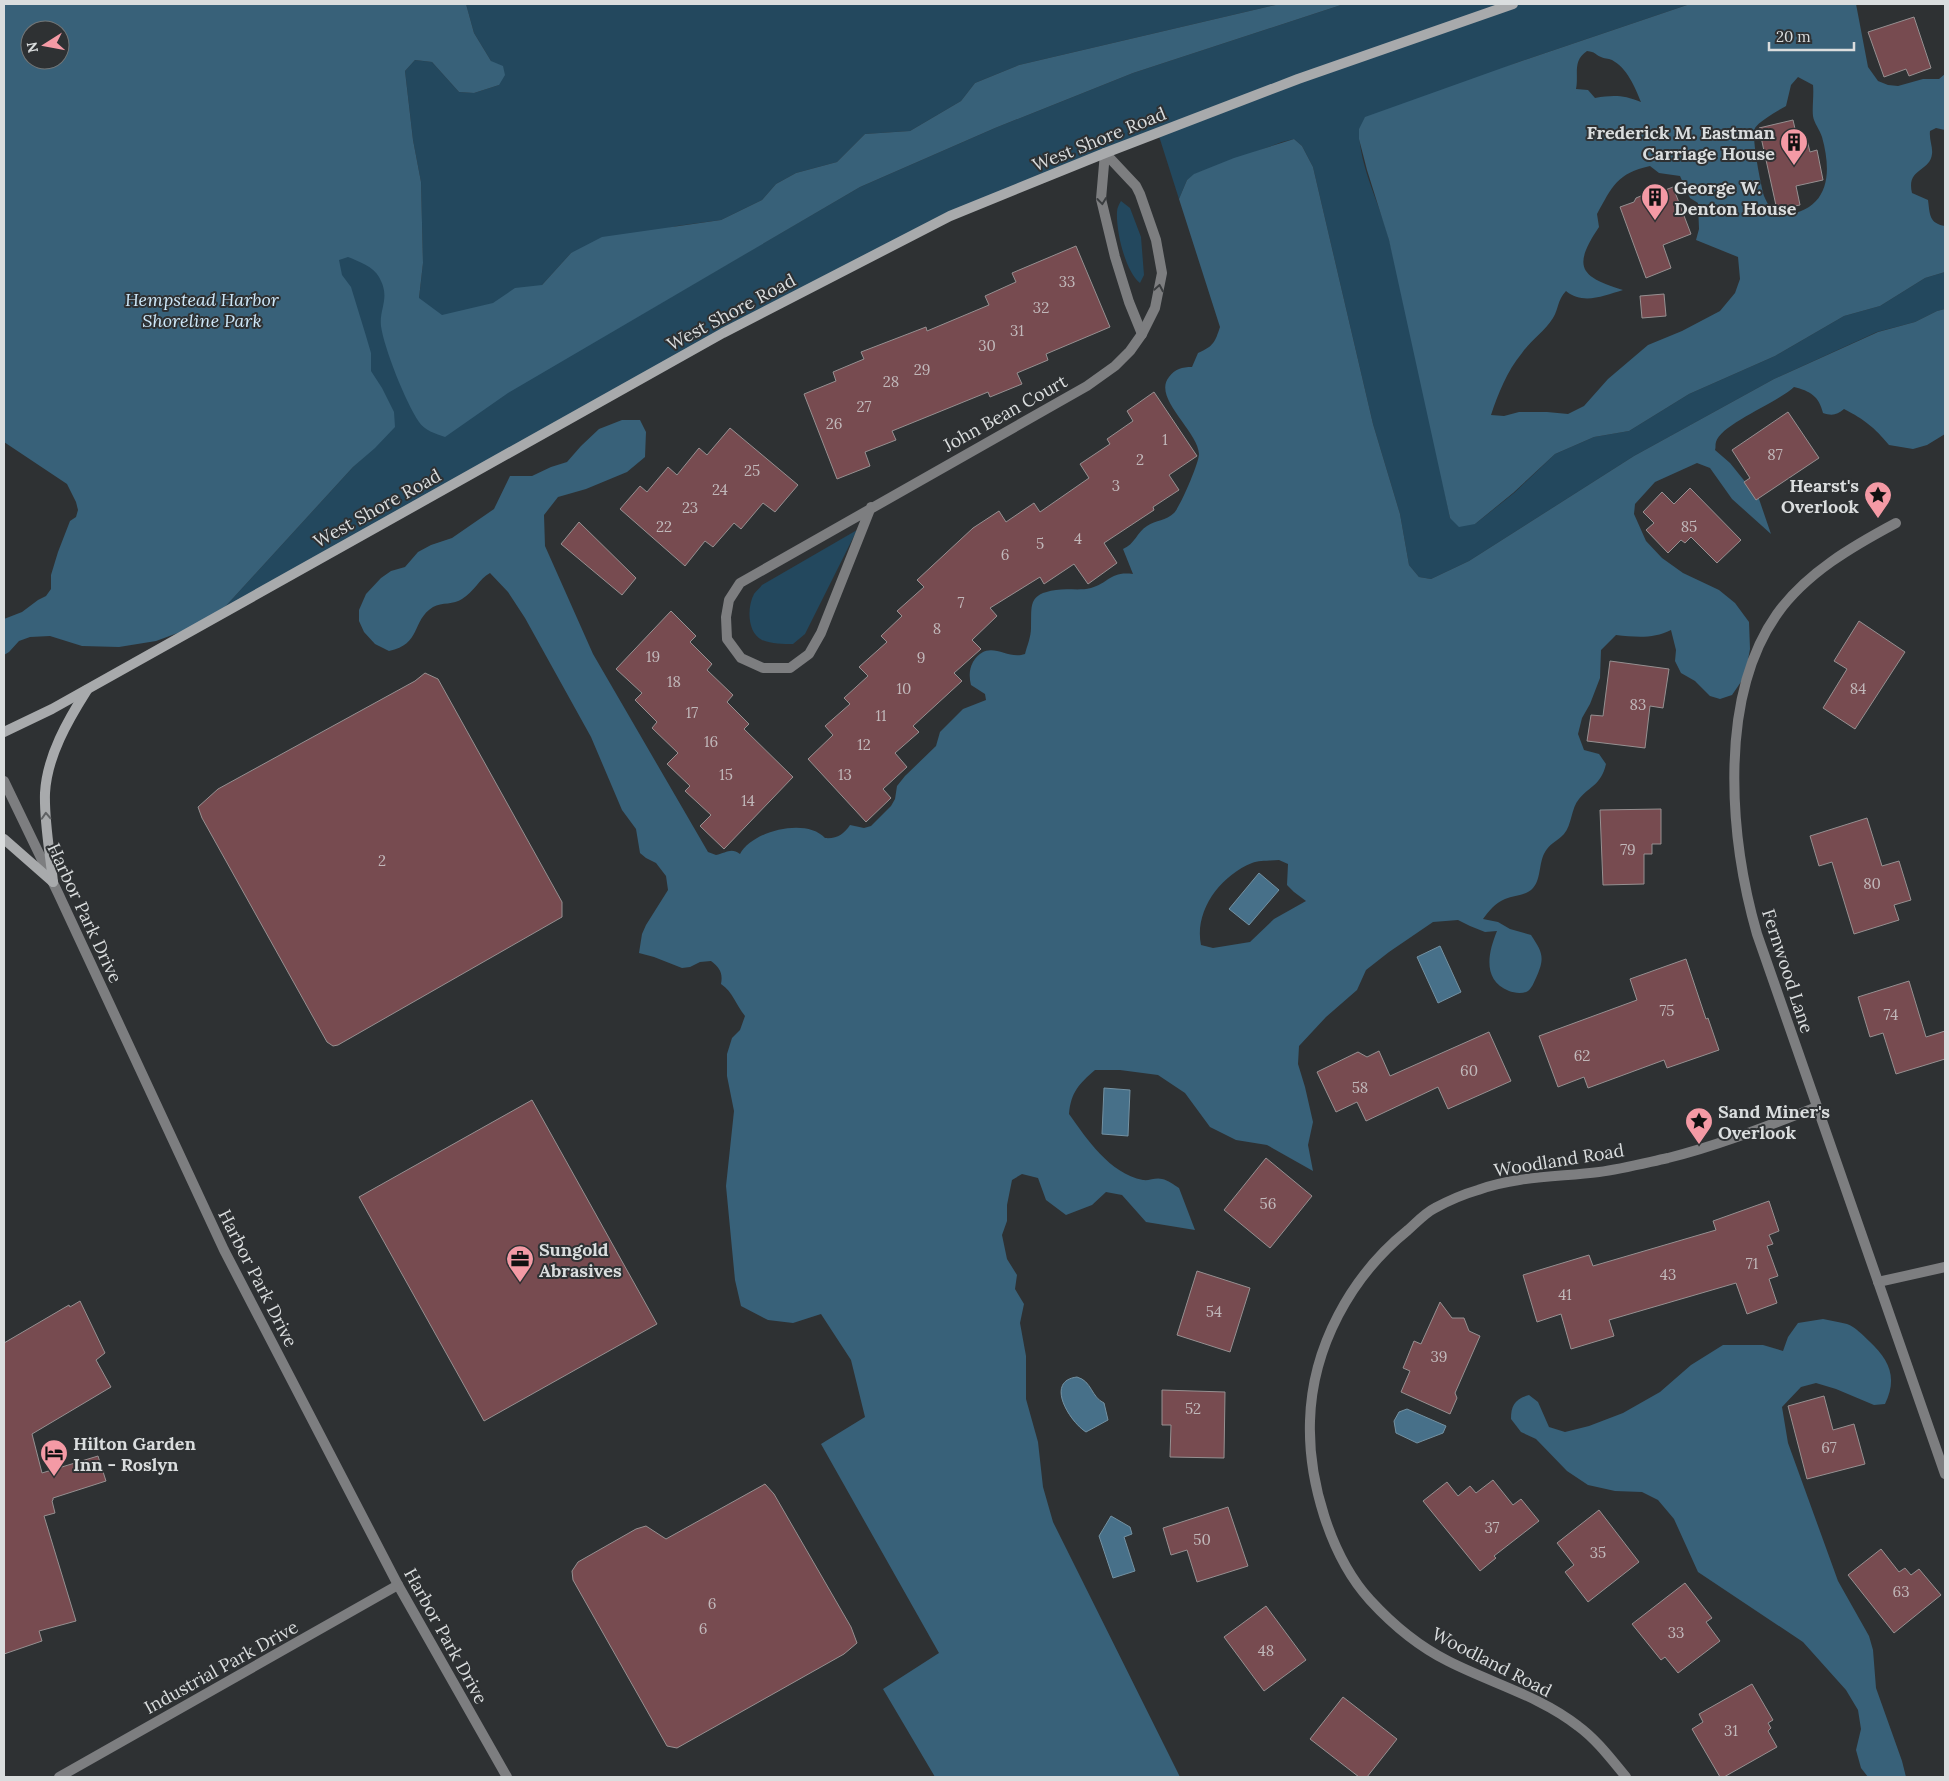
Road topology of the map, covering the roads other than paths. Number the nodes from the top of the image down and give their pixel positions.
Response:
1 (1513, 4) edge
2 (1105, 153) junction
3 (1142, 334) junction
4 (872, 507) junction
5 (1896, 523) dead end
6 (88, 689) junction
7 (4, 732) edge
8 (4, 781) edge
9 (4, 839) edge
10 (53, 882) junction
11 (1817, 1107) junction
12 (1945, 1267) edge
13 (1878, 1282) junction
14 (1945, 1474) edge
15 (398, 1585) junction
16 (59, 1777) edge
17 (508, 1777) edge
18 (1626, 1777) edge

1 - 2 main road, West Shore Road
2 -> 3 street
3 -> 2 street, John Bean Court
2 - 6 main road, West Shore Road
3 - 4 street, John Bean Court
4 - 4 street, John Bean Court
5 - 11 street, Fernwood Lane
6 - 7 main road, West Shore Road
10 -> 6 main road
8 - 10 street, Harbor Park Drive
9 - 10 main road
10 - 15 street, Harbor Park Drive
11 - 13 street, Fernwood Lane
11 - 18 street, Woodland Road
12 - 13 street
13 - 14 street, Fernwood Lane
15 - 16 street, Industrial Park Drive
15 - 17 street, Harbor Park Drive

